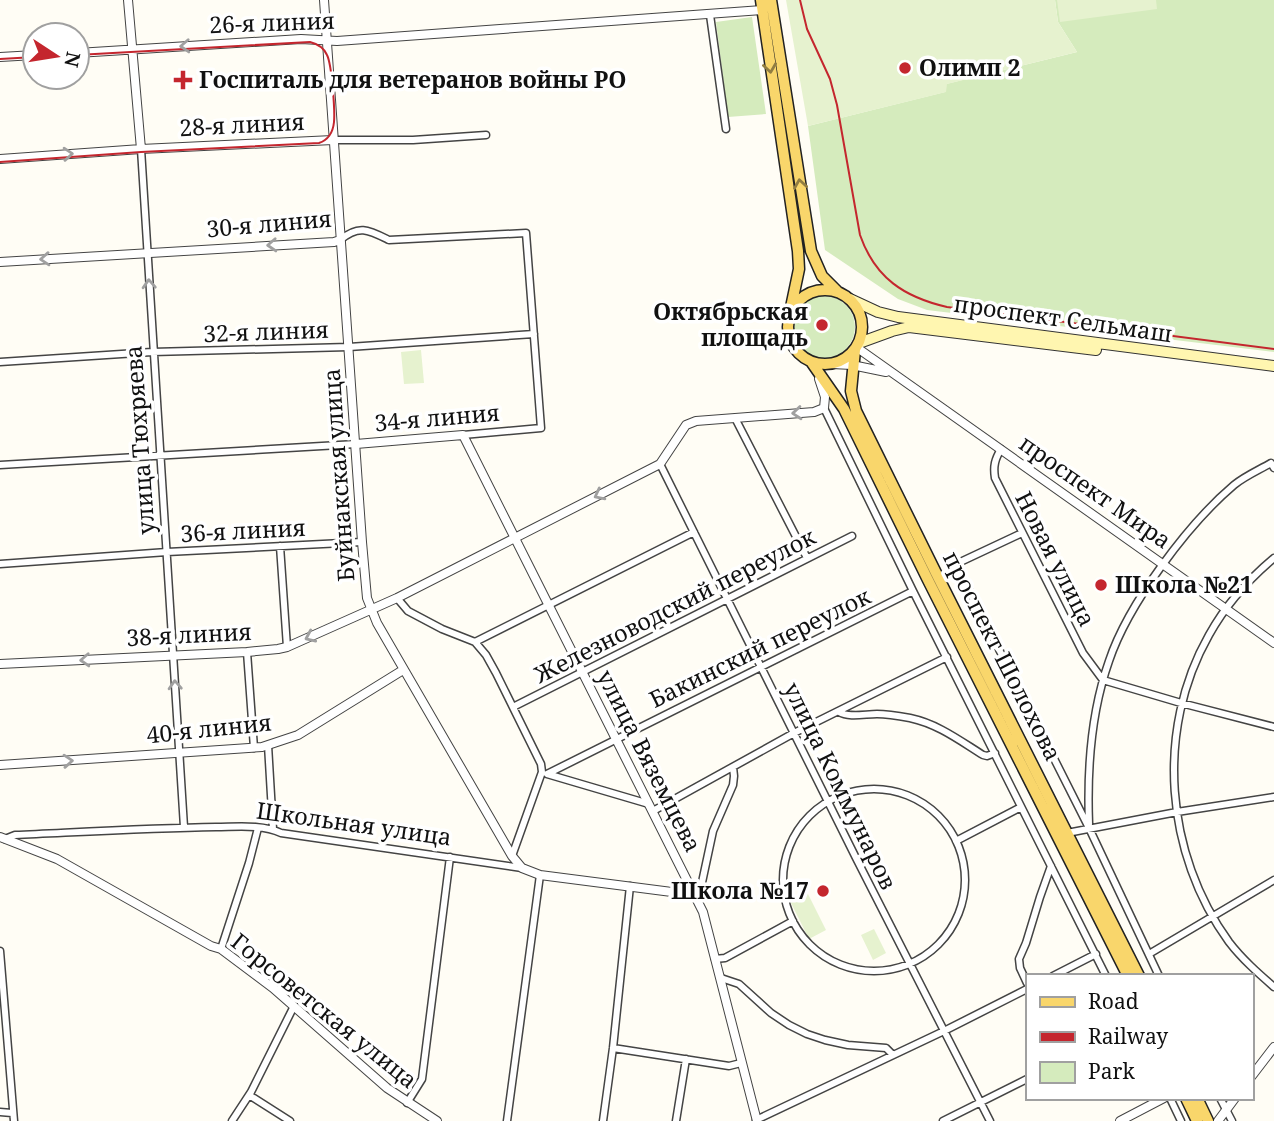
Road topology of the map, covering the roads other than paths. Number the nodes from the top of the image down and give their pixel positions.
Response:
1 (128, 0) edge
2 (324, 0) edge
3 (771, 0) edge
4 (762, 5) edge
5 (710, 15) junction
6 (326, 39) junction
7 (131, 50) junction
8 (91, 52) edge
9 (21, 56) edge
10 (0, 57) edge
11 (726, 129) dead end
12 (486, 135) dead end
13 (334, 140) junction
14 (141, 149) junction
15 (0, 159) edge
16 (340, 240) junction
17 (148, 252) junction
18 (0, 262) edge
19 (837, 291) junction
20 (850, 299) junction
21 (790, 312) junction
22 (534, 334) junction
23 (857, 346) junction
24 (349, 347) junction
25 (152, 352) junction
26 (0, 362) edge
27 (832, 364) junction
28 (852, 365) junction
29 (815, 366) junction
30 (1274, 366) edge
31 (1274, 372) edge
32 (892, 374) junction
33 (844, 408) junction
34 (826, 410) junction
35 (735, 418) junction
36 (463, 435) junction
37 (356, 444) junction
38 (1001, 449) junction
39 (161, 455) junction
40 (660, 464) junction
41 (0, 465) edge
42 (1272, 466) edge
43 (694, 532) junction
44 (1022, 533) junction
45 (852, 536) dead end
46 (514, 538) junction
47 (362, 542) junction
48 (280, 546) junction
49 (167, 552) junction
50 (807, 558) junction
51 (1274, 558) edge
52 (0, 564) edge
53 (1164, 564) junction
54 (913, 591) junction
55 (397, 598) junction
56 (727, 599) junction
57 (550, 606) junction
58 (1226, 608) junction
59 (372, 609) junction
60 (475, 642) junction
61 (1274, 643) edge
62 (287, 647) junction
63 (247, 652) junction
64 (173, 656) junction
65 (947, 657) junction
66 (0, 664) edge
67 (762, 667) junction
68 (403, 670) junction
69 (583, 672) junction
70 (1103, 680) junction
71 (1181, 703) junction
72 (513, 707) junction
73 (839, 712) junction
74 (1274, 727) edge
75 (794, 733) junction
76 (616, 738) junction
77 (268, 745) junction
78 (254, 748) junction
79 (179, 753) junction
80 (995, 753) junction
81 (0, 765) edge
82 (733, 767) junction
83 (544, 773) junction
84 (1274, 797) edge
85 (828, 802) junction
86 (1021, 807) junction
87 (651, 808) junction
88 (1177, 812) junction
89 (184, 827) junction
90 (258, 828) junction
91 (1089, 828) junction
92 (273, 829) junction
93 (1067, 833) junction
94 (3, 838) edge
95 (957, 841) junction
96 (512, 856) junction
97 (450, 857) junction
98 (1051, 866) junction
99 (522, 868) junction
100 (540, 875) junction
101 (1274, 880) edge
102 (630, 886) junction
103 (695, 895) junction
104 (1213, 916) junction
105 (793, 921) junction
106 (221, 949) junction
107 (0, 951) edge
108 (1096, 954) junction
109 (1149, 954) junction
110 (715, 959) junction
111 (909, 964) junction
112 (1058, 974) edge
113 (1105, 974) edge
114 (1127, 974) edge
115 (1138, 974) edge
116 (1158, 974) edge
117 (721, 978) junction
118 (1026, 981) edge
119 (1274, 987) edge
120 (1026, 990) edge
121 (294, 1006) junction
122 (944, 1031) junction
123 (1274, 1047) edge
124 (613, 1048) junction
125 (893, 1055) junction
126 (686, 1059) junction
127 (741, 1063) junction
128 (1253, 1074) edge
129 (1026, 1079) edge
130 (249, 1095) junction
131 (1160, 1100) edge
132 (1171, 1100) edge
133 (1187, 1100) edge
134 (1198, 1100) edge
135 (1221, 1100) edge
136 (1234, 1100) edge
137 (407, 1102) junction
138 (980, 1102) junction
139 (1226, 1110) junction
140 (0, 1112) edge
141 (14, 1119) edge
142 (757, 1120) edge
143 (232, 1121) edge
144 (290, 1121) edge
145 (437, 1121) edge
146 (507, 1121) edge
147 (603, 1121) edge
148 (676, 1121) edge
149 (943, 1121) edge
150 (990, 1121) edge
151 (1119, 1121) edge
152 (1181, 1121) edge
153 (1197, 1121) edge
154 (1208, 1121) edge
155 (1218, 1121) edge
156 (1231, 1121) edge

1 - 7 street, улица Тюхряева
2 - 6 street, Буйнакская улица
19 -> 3 main road
4 - 5 street, 26-я линия
4 -> 21 main road
5 - 6 street, 26-я линия
5 - 11 street
6 -> 7 street, 26-я линия
6 - 13 street, Буйнакская улица
7 - 8 street, 26-я линия
7 - 14 street, улица Тюхряева
9 - 10 street
12 - 13 street, 28-я линия
13 - 14 street, 28-я линия
13 - 16 street, Буйнакская улица
15 -> 14 street, 28-я линия
14 - 17 street, улица Тюхряева
16 -> 17 street, 30-я линия
16 - 22 street, 30-я линия
16 - 24 street, Буйнакская улица
17 -> 18 street, 30-я линия
25 -> 17 street, улица Тюхряева
19 - 20 main road
19 - 21 main road
20 - 23 main road
20 - 30 main road, проспект Сельмаш
21 - 29 main road
22 - 24 street, 32-я линия
22 - 36 street, 34-я линия
23 - 27 main road
23 - 28 main road, проспект Шолохова
23 - 31 main road, проспект Сельмаш
23 - 32 street, проспект Мира
24 - 25 street, 32-я линия
24 - 37 street, Буйнакская улица
25 - 26 street, 32-я линия
25 - 39 street, улица Тюхряева
27 - 28 street, проспект Мира
27 - 29 main road
28 - 32 street, проспект Мира
28 - 93 main road, проспект Шолохова
29 - 33 main road, проспект Шолохова
29 - 34 street
32 - 38 street, проспект Мира
33 - 34 street
33 - 114 main road, проспект Шолохова
34 -> 35 street
34 - 54 street
35 - 40 street
35 - 50 street
36 - 37 street, 34-я линия
36 - 46 street, улица Вяземцева
37 - 39 street, 34-я линия
37 - 47 street, Буйнакская улица
38 - 44 street, Новая улица
38 - 53 street, проспект Мира
39 - 41 street, 34-я линия
39 - 49 street, улица Тюхряева
40 - 43 street, улица Коммунаров
40 -> 46 street, 38-я линия
42 - 53 street
43 - 56 street, улица Коммунаров
43 - 57 street
44 - 70 street, Новая улица
44 - 91 street
45 - 50 street, Железноводский переулок
46 - 55 street, 38-я линия
46 - 57 street, улица Вяземцева
47 - 48 street, 36-я линия
47 - 59 street, Буйнакская улица
48 - 49 street, 36-я линия
48 - 62 street
49 - 52 street, 36-я линия
49 - 64 street, улица Тюхряева
50 - 56 street, Железноводский переулок
51 - 58 street
53 - 58 street, проспект Мира
53 - 70 street
54 - 65 street
54 - 67 street, Бакинский переулок
55 - 59 street, 38-я линия
55 - 60 street
56 - 67 street, улица Коммунаров
56 - 69 street, Железноводский переулок
57 - 60 street
57 - 69 street, улица Вяземцева
58 - 61 street, проспект Мира
58 - 71 street
59 -> 62 street, 38-я линия
59 - 68 street, Буйнакская улица
60 - 72 street
62 - 63 street, 38-я линия
63 - 64 street, 38-я линия
63 - 78 street
64 -> 66 street, 38-я линия
79 -> 64 street, улица Тюхряева
65 - 73 street
65 - 80 street
67 - 75 street, улица Коммунаров
67 - 76 street, Бакинский переулок
68 - 77 street, 40-я линия
68 - 96 street, Буйнакская улица
69 - 72 street, Железноводский переулок
69 - 76 street, улица Вяземцева
70 - 71 street
70 - 91 street
71 - 74 street
71 - 88 street
72 - 83 street
73 - 75 street
73 - 80 street
75 - 82 street
75 - 85 street, улица Коммунаров
76 - 83 street, Бакинский переулок
76 - 87 street, улица Вяземцева
77 - 78 street, 40-я линия
77 - 92 street
78 - 79 street, 40-я линия
81 -> 79 street, 40-я линия
79 - 89 street, улица Тюхряева
80 - 86 street
82 - 87 street
82 - 103 street
83 - 87 street
83 - 96 street
84 - 88 street
85 - 95 street
85 - 105 street
85 - 111 street, улица Коммунаров
86 - 95 street
86 - 98 street
87 - 103 street, улица Вяземцева
88 - 91 street
88 - 104 street
89 - 90 street, Школьная улица
89 - 94 street, Школьная улица
90 - 92 street, Школьная улица
90 - 106 street
91 - 93 street
91 - 109 street
92 - 97 street, Школьная улица
93 - 115 main road, проспект Шолохова
94 - 106 street, Горсоветская улица
95 - 111 street
96 - 99 street, Буйнакская улица
97 - 99 street, Школьная улица
97 - 137 street
98 - 108 street
98 - 118 street
99 - 100 street, Школьная улица
100 - 102 street, Школьная улица
100 - 146 street
101 - 104 street
102 - 103 street, Школьная улица
102 - 124 street
103 - 110 street, улица Вяземцева
104 - 109 street
104 - 119 street
105 - 110 street
105 - 111 street
106 - 121 street, Горсоветская улица
107 - 141 street
108 - 112 street
108 - 113 street
109 - 116 street
110 - 117 street, улица Вяземцева
111 - 122 street, улица Коммунаров
117 - 125 street
117 - 127 street, улица Вяземцева
120 - 122 street
121 - 130 street
121 - 137 street, Горсоветская улица
122 - 125 street
122 - 138 street, улица Коммунаров
123 - 128 street
124 - 126 street
124 - 147 street
125 - 142 street
126 - 127 street
126 - 148 street
127 - 142 street, улица Вяземцева
129 - 138 street
130 - 143 street
130 - 144 street
131 - 151 street
132 - 152 street
133 - 153 main road
134 - 154 main road
135 - 139 street
136 - 139 street
137 - 145 street, Горсоветская улица
138 - 149 street
138 - 150 street, улица Коммунаров
139 - 155 street
139 - 156 street
140 - 141 street

